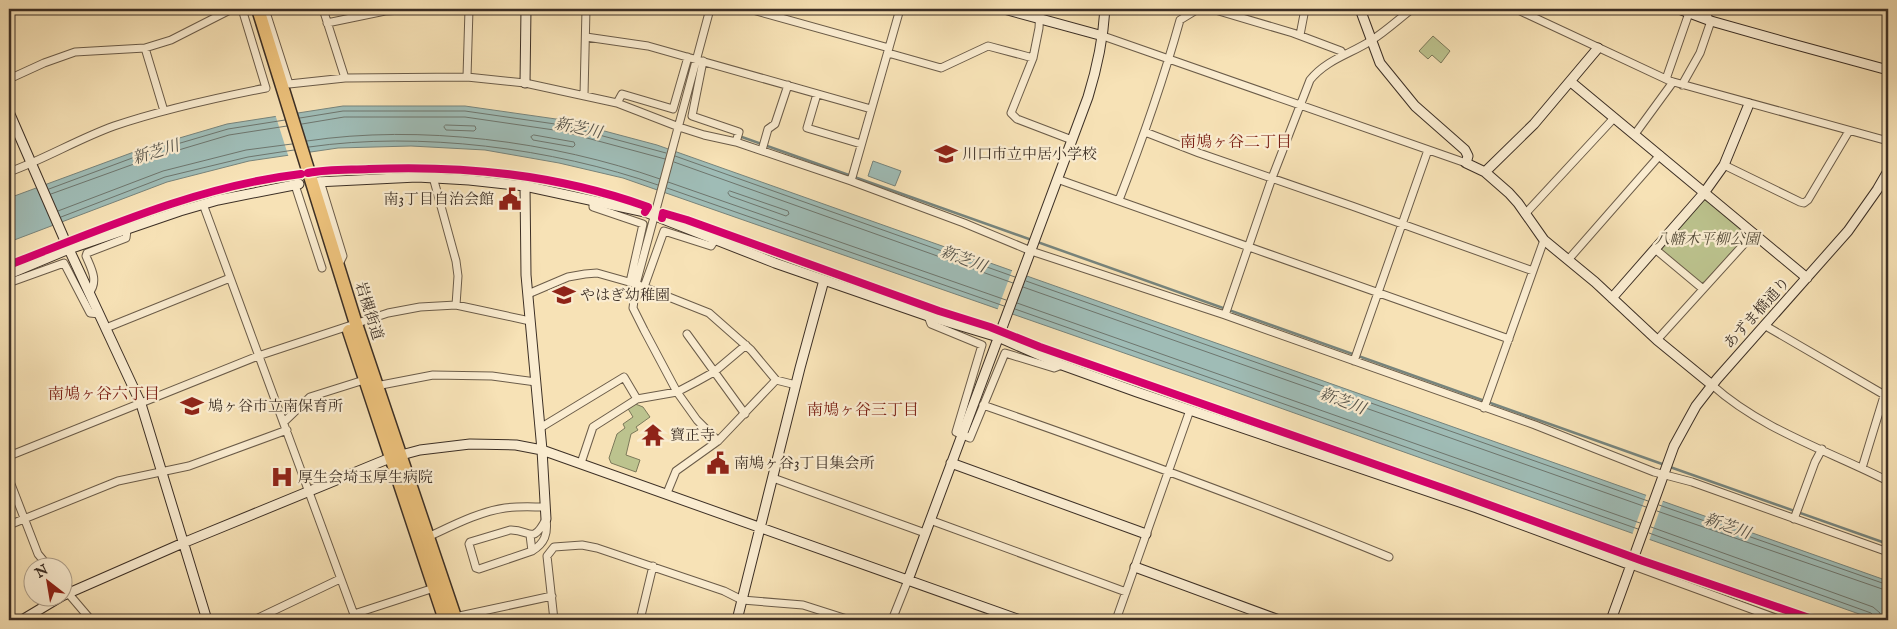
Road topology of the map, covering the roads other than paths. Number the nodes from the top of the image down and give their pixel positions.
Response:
1 (232, 9) edge
2 (242, 9) edge
3 (249, 9) edge
4 (258, 9) edge
5 (264, 9) edge
6 (323, 9) edge
7 (422, 9) edge
8 (469, 9) edge
9 (526, 9) edge
10 (586, 9) edge
11 (710, 9) edge
12 (749, 9) edge
13 (900, 9) edge
14 (1004, 9) edge
15 (1040, 9) edge
16 (1105, 9) edge
17 (1198, 9) edge
18 (1212, 9) edge
19 (1304, 9) edge
20 (1360, 9) edge
21 (1412, 9) edge
22 (1516, 9) edge
23 (1679, 9) edge
24 (1710, 9) edge
25 (1223, 10) edge
26 (1689, 14) junction
27 (1040, 19) junction
28 (1709, 20) junction
29 (327, 23) junction
30 (1300, 35) junction
31 (1103, 36) junction
32 (586, 37) junction
33 (1372, 40) junction
34 (145, 48) junction
35 (1598, 48) junction
36 (889, 50) junction
37 (1343, 55) junction
38 (688, 57) junction
39 (1033, 58) junction
40 (700, 60) junction
41 (1169, 60) junction
42 (1888, 70) edge
43 (467, 77) junction
44 (345, 78) junction
45 (9, 79) edge
46 (1669, 80) junction
47 (1571, 82) junction
48 (525, 83) junction
49 (788, 85) junction
50 (1682, 85) junction
51 (279, 93) junction
52 (818, 94) junction
53 (584, 95) junction
54 (617, 103) junction
55 (1749, 104) junction
56 (1299, 105) junction
57 (871, 109) junction
58 (164, 111) junction
59 (9, 112) edge
60 (1614, 118) junction
61 (679, 126) junction
62 (1849, 131) junction
63 (1145, 132) junction
64 (1635, 134) junction
65 (1072, 140) junction
66 (736, 142) junction
67 (1888, 142) edge
68 (862, 144) junction
69 (762, 150) junction
70 (1428, 150) junction
71 (1660, 155) junction
72 (1466, 163) junction
73 (1724, 165) junction
74 (33, 166) junction
75 (1888, 171) edge
76 (9, 172) edge
77 (1485, 172) junction
78 (433, 178) junction
79 (1272, 178) junction
80 (1057, 179) junction
81 (306, 180) junction
82 (851, 181) junction
83 (525, 186) junction
84 (1704, 193) junction
85 (593, 200) junction
86 (1119, 200) junction
87 (203, 204) junction
88 (1526, 214) junction
89 (656, 216) junction
90 (1404, 224) junction
91 (127, 230) junction
92 (1754, 233) junction
93 (715, 240) junction
94 (1544, 240) junction
95 (68, 246) junction
96 (1249, 246) junction
97 (1655, 249) junction
98 (1030, 254) junction
99 (1568, 260) junction
100 (322, 268) dead end
101 (1533, 271) junction
102 (9, 276) edge
103 (230, 278) junction
104 (1806, 278) junction
105 (824, 280) junction
106 (633, 283) junction
107 (644, 287) junction
108 (1704, 289) junction
109 (1379, 292) junction
110 (89, 293) junction
111 (528, 294) junction
112 (1612, 298) junction
113 (456, 305) junction
114 (99, 314) junction
115 (1225, 315) junction
116 (928, 316) junction
117 (530, 321) junction
118 (352, 325) junction
119 (1764, 325) junction
120 (106, 328) junction
121 (687, 334) dead end
122 (999, 335) junction
123 (1509, 339) junction
124 (1657, 340) junction
125 (746, 345) junction
126 (258, 356) junction
127 (1354, 361) junction
128 (1062, 364) junction
129 (714, 372) junction
130 (364, 380) junction
131 (776, 380) junction
132 (536, 382) junction
133 (1888, 383) edge
134 (796, 385) junction
135 (1712, 385) junction
136 (376, 386) junction
137 (677, 392) junction
138 (1886, 396) edge
139 (636, 399) junction
140 (141, 404) junction
141 (983, 405) junction
142 (1484, 408) junction
143 (1190, 410) junction
144 (745, 414) junction
145 (284, 422) junction
146 (540, 428) junction
147 (287, 430) junction
148 (962, 435) junction
149 (718, 442) junction
150 (1822, 449) junction
151 (542, 450) junction
152 (9, 456) edge
153 (395, 456) junction
154 (581, 463) junction
155 (951, 463) junction
156 (1862, 468) junction
157 (1169, 470) junction
158 (161, 472) junction
159 (773, 478) junction
160 (1662, 478) junction
161 (9, 479) edge
162 (1888, 482) edge
163 (308, 490) junction
164 (667, 493) junction
165 (545, 507) junction
166 (25, 519) junction
167 (546, 519) junction
168 (1794, 519) junction
169 (930, 520) junction
170 (9, 525) edge
171 (761, 527) junction
172 (925, 533) junction
173 (1146, 534) junction
174 (530, 535) junction
175 (428, 537) junction
176 (183, 543) junction
177 (532, 551) junction
178 (1888, 552) edge
179 (40, 556) edge
180 (1390, 557) dead end
181 (1631, 565) junction
182 (653, 566) junction
183 (1135, 567) junction
184 (340, 579) junction
185 (908, 580) junction
186 (434, 588) junction
187 (72, 590) edge
188 (1126, 592) junction
189 (552, 596) junction
190 (742, 600) junction
191 (72, 601) edge
192 (44, 606) edge
193 (355, 617) edge
194 (1006, 618) edge
195 (452, 619) edge
196 (22, 620) edge
197 (91, 620) edge
198 (207, 620) edge
199 (254, 620) edge
200 (554, 620) edge
201 (640, 620) edge
202 (737, 620) edge
203 (850, 620) edge
204 (892, 620) edge
205 (1020, 620) edge
206 (1116, 620) edge
207 (1279, 620) edge
208 (1611, 620) edge
209 (1781, 620) edge

1 - 34 street
2 - 58 street
3 - 51 highway, 岩槻街道
4 - 51 highway, 岩槻街道
5 - 44 street
6 - 29 street
7 - 29 street
8 - 43 street
9 - 48 street
10 - 32 street
11 - 40 street
12 - 36 street
13 - 36 street
14 - 27 street
15 - 27 street
16 - 31 street
17 - 41 street
18 - 25 street
19 - 30 street
20 - 33 street
21 - 33 street
22 - 35 street
23 - 26 street
24 - 28 street
25 - 30 street
26 - 28 street
26 - 46 street
27 - 31 street
27 - 39 street
28 - 42 street
28 - 50 street
29 - 44 street
30 - 37 street
31 - 41 street
31 - 65 street
32 - 38 street
32 - 53 street
33 - 37 street
33 - 72 street
34 - 45 street
34 - 58 street
35 - 46 street
35 - 47 street
36 - 39 street
36 - 57 street
37 - 56 street
38 - 40 street
38 - 54 street
39 - 65 street
40 - 49 street
40 - 61 street
40 - 66 street
41 - 56 street
41 - 63 street
43 - 44 street
43 - 48 street
46 - 50 street
46 - 64 street
47 - 60 street
47 - 77 street
48 - 53 street
49 - 52 street
49 - 69 street
50 - 55 street
51 - 81 highway, 岩槻街道
52 - 57 street
52 - 68 street
53 - 54 street
54 - 61 street
55 - 62 street
55 - 73 street
56 - 70 street
56 - 79 street
57 - 68 street
58 - 74 street
59 - 74 street
60 - 64 street
60 - 88 street
61 - 66 street
61 - 89 street
62 - 67 street
62 - 73 street
63 - 79 street
63 - 86 street
64 - 71 street
65 - 80 street
66 - 69 street
68 - 82 street
69 - 82 street
70 - 72 street
70 - 90 street
71 - 84 street
71 - 99 street
72 - 77 street
73 - 84 street
74 - 76 street
74 - 95 street
75 - 104 street, あずま橋通り
77 - 88 street
78 - 81 street
78 - 83 street
78 - 113 street
79 - 90 street
79 - 96 street
80 - 86 street
80 - 98 street
81 - 87 street
81 - 100 street
81 - 118 highway, 岩槻街道
81 - 118 highway, 岩槻街道
82 - 98 street
83 - 85 street
83 - 111 street
84 - 92 street
84 - 97 street
85 - 89 street
85 - 106 street
86 - 96 street
87 - 91 street
87 - 103 street
88 - 94 street
89 - 93 street
89 - 106 street
90 - 101 street
90 - 109 street
91 - 95 street
91 - 110 street
92 - 104 street
92 - 108 street
93 - 105 street
93 - 107 street
94 - 99 street
94 - 101 street
95 - 102 street
95 - 110 street
96 - 109 street
96 - 115 street
97 - 108 street
97 - 112 street
98 - 115 street
98 - 122 street
99 - 112 street
101 - 123 street
102 - 114 street
103 - 120 street
103 - 126 street
104 - 119 street, あずま橋通り
105 - 116 street
105 - 134 street
106 - 107 street
106 - 111 street
106 - 137 street
107 - 125 street
108 - 124 street
109 - 123 street
109 - 127 street
110 - 114 street
111 - 117 street
112 - 124 street
113 - 117 street
113 - 118 street
114 - 120 street
115 - 127 street
116 - 122 street
116 - 148 street
117 - 132 street
118 - 126 street
118 - 130 highway, 岩槻街道
118 - 136 highway, 岩槻街道
119 - 135 street, あずま橋通り
119 - 138 street
120 - 140 street
121 - 129 street
122 - 128 street
122 - 148 street
123 - 142 street
124 - 135 street
125 - 129 street
125 - 131 street
126 - 140 street
126 - 145 street
127 - 142 street
128 - 141 street
128 - 143 street
129 - 137 street
129 - 144 street
130 - 145 street
130 - 153 highway, 岩槻街道
131 - 134 street
131 - 144 street
132 - 136 street
132 - 146 street
133 - 138 street
134 - 159 street
135 - 150 street
135 - 160 street, あずま橋通り
136 - 153 highway, 岩槻街道
137 - 139 street
137 - 149 street
138 - 156 street
139 - 146 street
139 - 154 street
140 - 152 street
140 - 158 street
141 - 148 street
141 - 157 street
142 - 160 street
143 - 157 street
143 - 181 street
144 - 149 street
145 - 147 street
146 - 151 street
147 - 158 street
147 - 163 street
148 - 155 street
149 - 164 street
150 - 156 street
150 - 168 street
151 - 153 street
151 - 154 street
151 - 165 street
153 - 163 street
153 - 175 highway, 岩槻街道
153 - 186 highway, 岩槻街道
154 - 164 street
155 - 169 street
155 - 173 street
156 - 162 street
157 - 173 street
157 - 180 street
158 - 166 street
158 - 176 street
159 - 171 street
159 - 172 street
160 - 168 street
160 - 181 street, あずま橋通り
161 - 166 street
163 - 176 street
163 - 184 street
164 - 171 street
165 - 167 street
165 - 175 street
166 - 170 street
166 - 179 street
167 - 174 street
167 - 177 street
168 - 178 street
169 - 172 street
169 - 188 street
171 - 185 street
171 - 190 street
172 - 185 street
173 - 183 street
174 - 177 street
174 - 177 street
175 - 195 highway, 岩槻街道
176 - 187 street
176 - 198 street
181 - 208 street
181 - 209 street
182 - 189 street
182 - 190 street
182 - 201 street
183 - 188 street
183 - 207 street
184 - 193 street
184 - 199 street
185 - 194 street
185 - 204 street
186 - 193 street
186 - 195 highway, 岩槻街道
188 - 206 street
189 - 195 street
189 - 200 street
190 - 202 street
190 - 203 street
191 - 197 street
192 - 196 street
194 - 205 street

